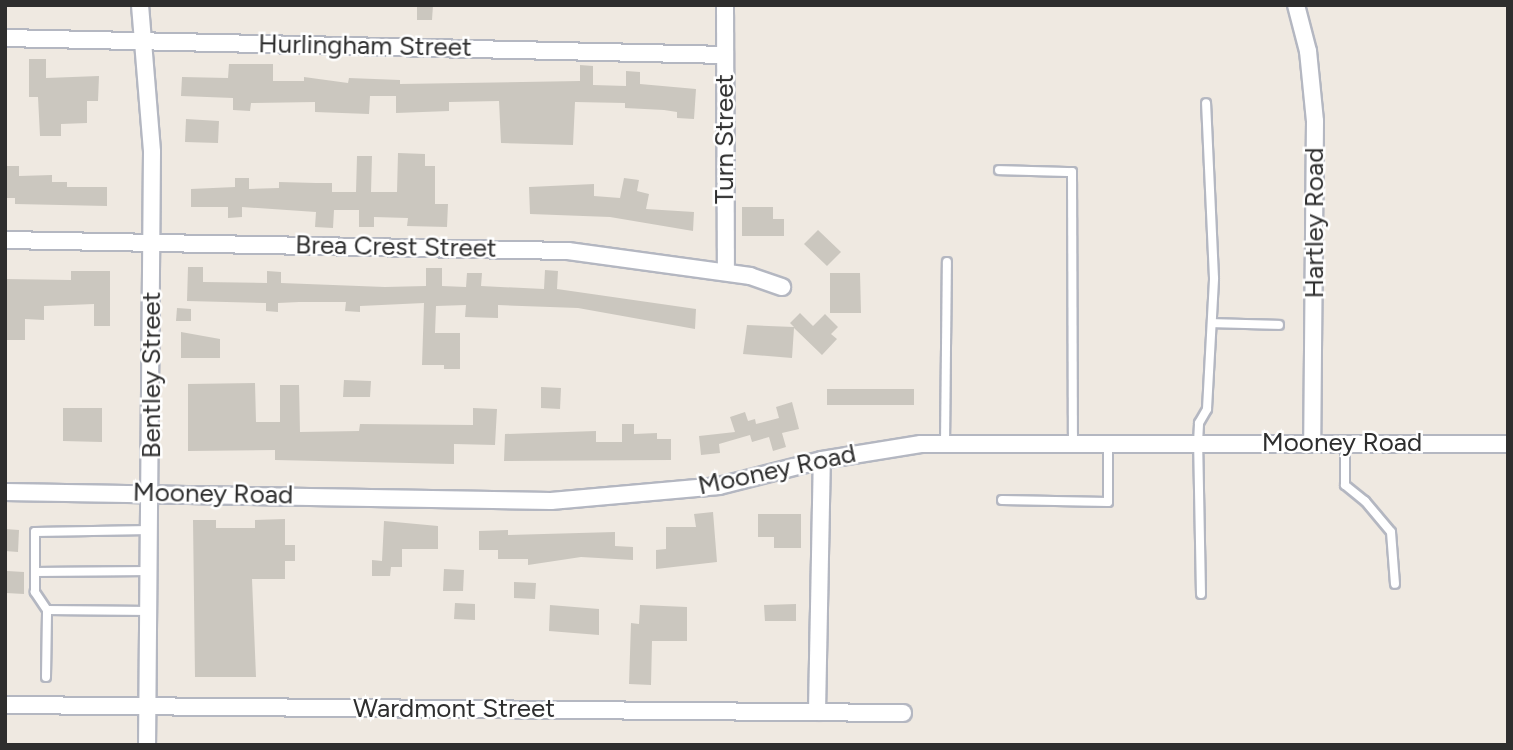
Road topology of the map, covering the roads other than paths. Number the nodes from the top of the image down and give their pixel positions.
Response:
1 (141, 5) edge
2 (725, 5) edge
3 (1296, 5) edge
4 (5, 38) edge
5 (144, 40) junction
6 (725, 54) junction
7 (1206, 103) dead end
8 (999, 170) dead end
9 (5, 240) edge
10 (153, 243) junction
11 (947, 262) dead end
12 (726, 272) junction
13 (782, 287) dead end
14 (1212, 323) junction
15 (1279, 325) dead end
16 (1073, 442) junction
17 (1108, 442) junction
18 (1199, 443) junction
19 (1312, 443) junction
20 (1345, 443) junction
21 (945, 444) junction
22 (1508, 444) edge
23 (822, 460) junction
24 (5, 492) edge
25 (151, 493) junction
26 (1002, 500) dead end
27 (150, 530) junction
28 (150, 571) junction
29 (35, 572) junction
30 (1395, 584) dead end
31 (1201, 593) dead end
32 (47, 610) junction
33 (150, 611) junction
34 (46, 677) dead end
35 (5, 705) edge
36 (148, 706) junction
37 (817, 712) junction
38 (903, 713) dead end
39 (148, 745) edge

1 - 5 street, Bentley Street
2 - 6 street, Turn Street
3 - 19 street, Hartley Road
4 - 5 street, Hurlingham Street
5 - 6 street, Hurlingham Street
5 - 10 street, Bentley Street
6 - 12 street, Turn Street
7 - 14 lane
8 - 16 lane
9 - 10 street, Brea Crest Street
10 - 12 street, Brea Crest Street
10 - 25 street, Bentley Street
11 - 21 lane
12 - 13 street, Brea Crest Street
14 - 15 lane
14 - 18 lane
16 - 17 street, Mooney Road
16 - 21 street, Mooney Road
17 - 18 street, Mooney Road
17 - 26 lane
18 - 19 street, Mooney Road
18 - 31 lane
19 - 20 street, Mooney Road
20 - 22 street, Mooney Road
20 - 30 lane
21 - 23 street, Mooney Road
23 - 25 street, Mooney Road
23 - 37 street
24 - 25 street, Mooney Road
25 - 27 street, Bentley Street
27 - 28 street, Bentley Street
27 - 29 lane
28 - 29 lane
28 - 33 street, Bentley Street
29 - 32 lane
32 - 33 lane
32 - 34 lane
33 - 36 street, Bentley Street
35 - 36 street, Wardmont Street
36 - 37 street, Wardmont Street
36 - 39 street, Bentley Street
37 - 38 street, Wardmont Street

